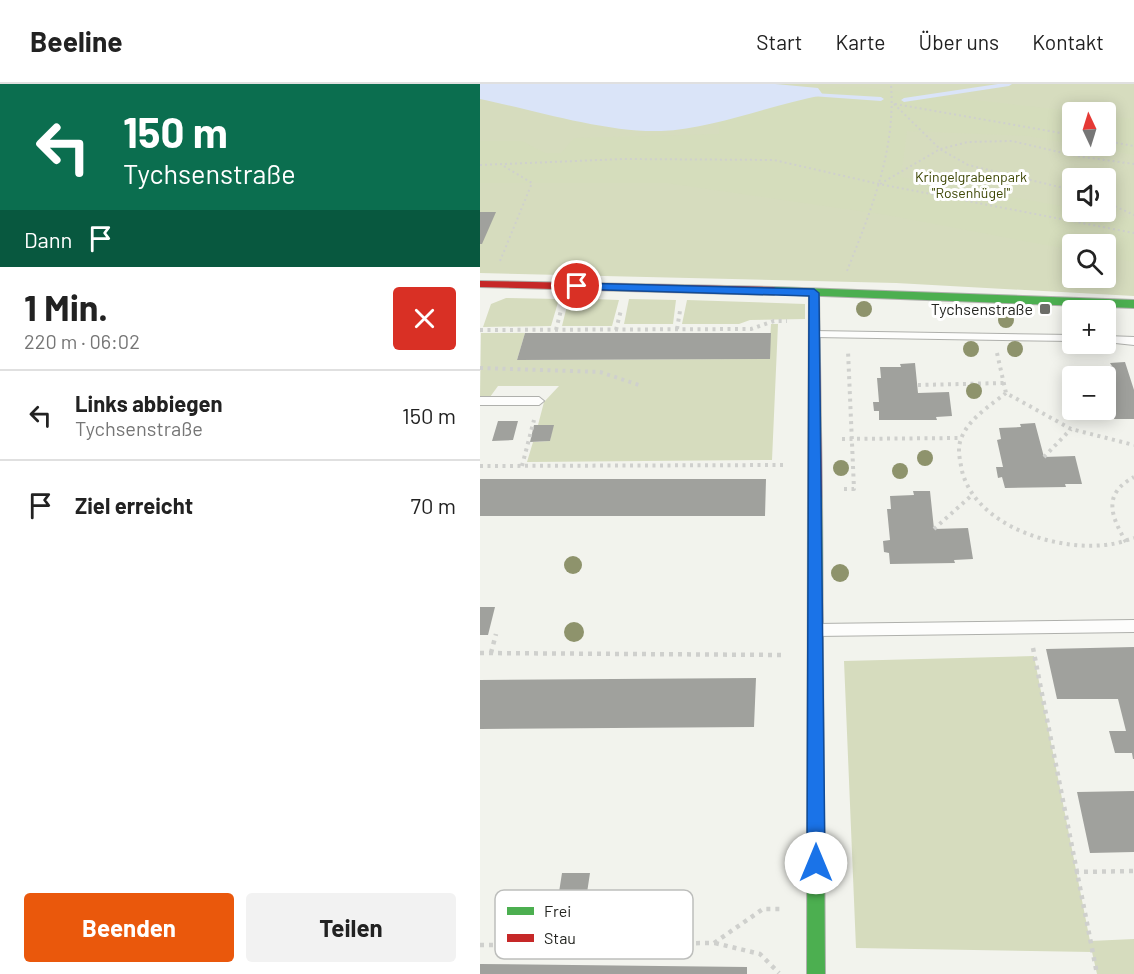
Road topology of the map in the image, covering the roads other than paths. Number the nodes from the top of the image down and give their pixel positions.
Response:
1 (480, 285) edge
2 (814, 297) junction
3 (1134, 304) edge
4 (814, 327) junction
5 (1062, 338) edge
6 (1116, 339) edge
7 (1134, 340) edge
8 (480, 401) edge
9 (539, 401) road end
10 (1134, 626) edge
11 (815, 630) junction
12 (816, 974) edge

1 - 2 street
2 - 3 street
2 - 4 street
4 - 5 lane
4 - 11 street
6 - 7 lane
8 - 9 lane
10 - 11 lane
11 - 12 street

